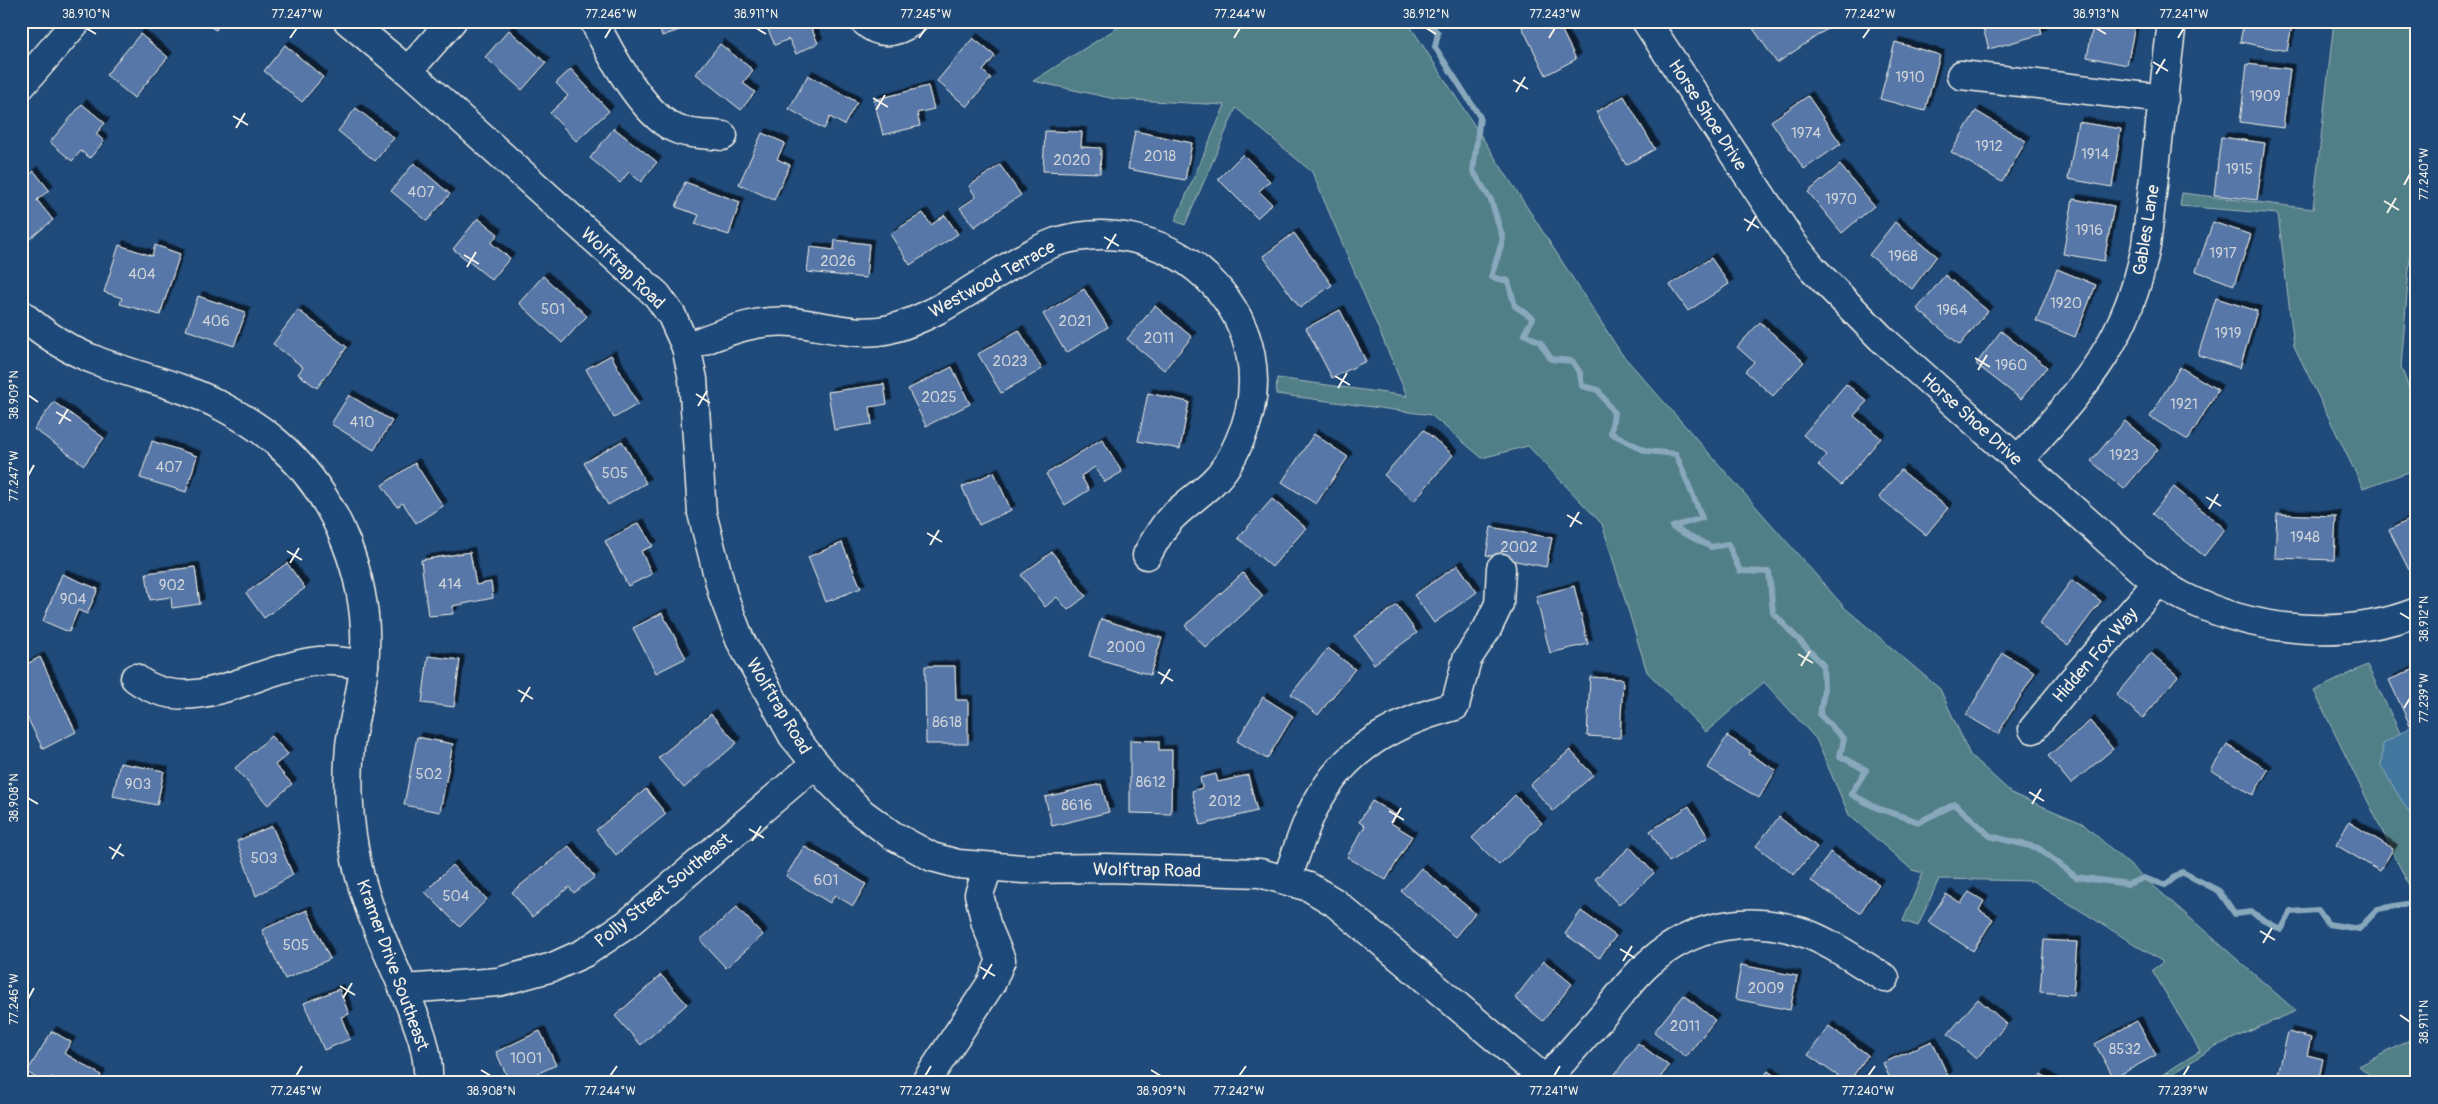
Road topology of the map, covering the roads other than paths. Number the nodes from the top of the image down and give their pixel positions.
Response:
1 (78, 21) edge
2 (348, 21) edge
3 (452, 21) edge
4 (594, 21) edge
5 (864, 21) edge
6 (913, 21) edge
7 (1646, 21) edge
8 (2172, 21) edge
9 (408, 71) junction
10 (1962, 75) dead end
11 (21, 86) edge
12 (2164, 99) junction
13 (723, 136) dead end
14 (21, 314) edge
15 (686, 347) junction
16 (2018, 461) junction
17 (1147, 555) dead end
18 (1501, 568) dead end
19 (2158, 581) junction
20 (2417, 612) edge
21 (364, 665) junction
22 (136, 678) dead end
23 (2033, 729) dead end
24 (815, 764) junction
25 (988, 868) junction
26 (1287, 879) junction
27 (1885, 978) dead end
28 (404, 990) junction
29 (1548, 1082) edge
30 (428, 1083) edge
31 (925, 1083) edge

1 - 11 street
2 - 9 street, Wolftrap Road
3 - 9 street
4 - 13 street
5 - 6 street
7 - 16 street, Horse Shoe Drive
8 - 12 street, Gables Lane
9 - 15 street, Wolftrap Road
10 - 12 street
12 - 16 street, Gables Lane
14 - 21 street, Kramer Drive Southeast
15 - 17 street, Westwood Terrace
15 - 24 street, Wolftrap Road
16 - 19 street, Horse Shoe Drive
18 - 26 street
19 - 20 street, Horse Shoe Drive
19 - 23 street, Hidden Fox Way
21 - 22 street
21 - 28 street, Kramer Drive Southeast
24 - 25 street, Wolftrap Road
24 - 28 street, Polly Street Southeast
25 - 26 street, Wolftrap Road
25 - 31 street
26 - 29 street, Wolftrap Road
27 - 29 street
28 - 30 street, Kramer Drive Southeast

